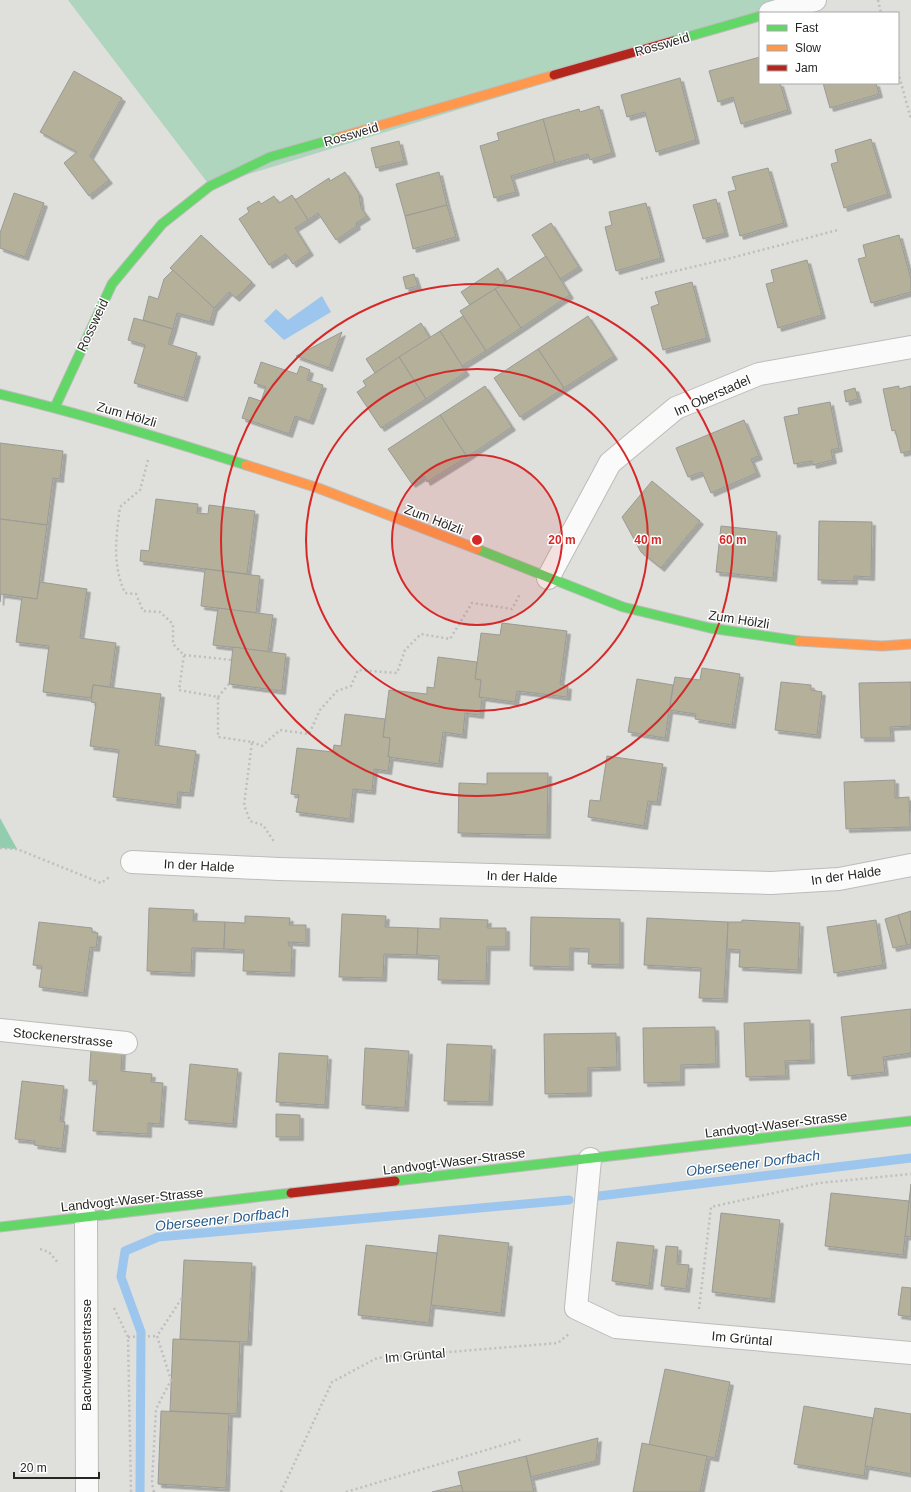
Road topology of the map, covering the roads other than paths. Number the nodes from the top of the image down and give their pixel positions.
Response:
1 (816, 0) edge
2 (774, 12) edge
3 (759, 16) edge
4 (911, 347) edge
5 (0, 394) edge
6 (55, 407) junction
7 (540, 574) junction
8 (911, 644) edge
9 (132, 862) road end
10 (911, 865) edge
11 (0, 1030) edge
12 (126, 1043) dead end
13 (911, 1121) edge
14 (590, 1159) junction
15 (86, 1217) junction
16 (0, 1227) edge
17 (911, 1354) edge
18 (87, 1492) edge

1 - 2 street
3 - 6 street, Rossweid
4 - 7 street, Im Oberstadel
5 - 6 street, Zum Hölzli
6 - 7 street, Zum Hölzli
7 - 8 street, Zum Hölzli
9 - 10 street, In der Halde
11 - 12 street, Stockenerstrasse
13 - 14 street, Landvogt-Waser-Strasse
14 - 15 street, Landvogt-Waser-Strasse
14 - 17 street, Im Grüntal
15 - 16 street, Landvogt-Waser-Strasse
15 - 18 street, Bachwiesenstrasse

